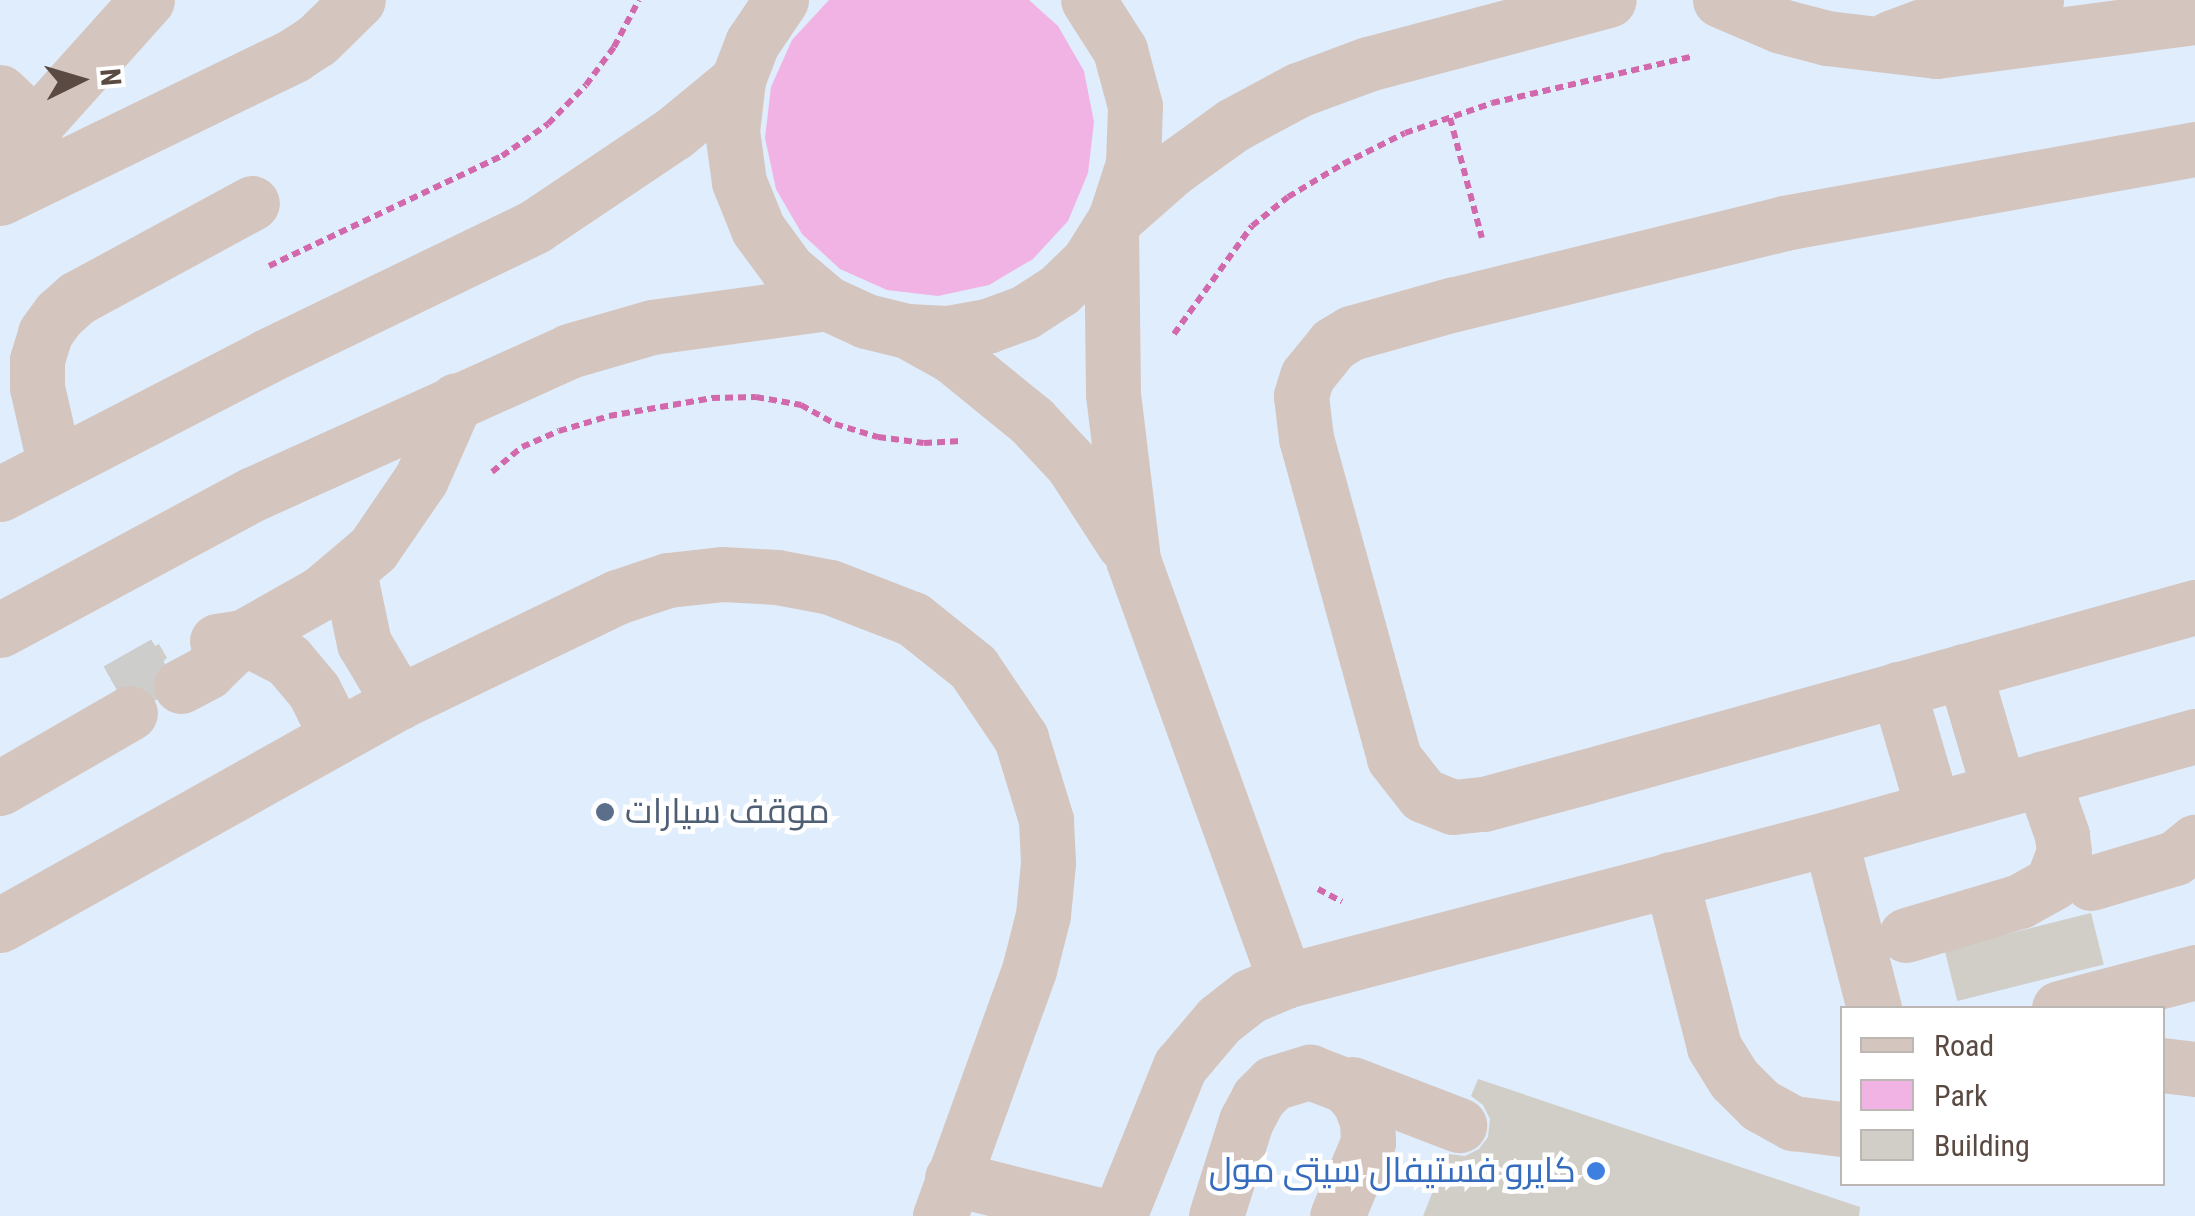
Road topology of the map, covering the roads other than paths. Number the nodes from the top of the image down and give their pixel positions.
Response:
1 (147, 0) edge
2 (358, 0) edge
3 (1088, 0) edge
4 (1608, 0) edge
5 (1720, 0) edge
6 (2036, 0) edge
7 (774, 4) edge
8 (2195, 18) edge
9 (1874, 47) junction
10 (738, 80) junction
11 (12, 127) edge
12 (2195, 149) edge
13 (0, 198) edge
14 (252, 203) dead end
15 (1113, 223) junction
16 (828, 303) junction
17 (907, 331) junction
18 (456, 400) junction
19 (54, 462) junction
20 (0, 494) edge
21 (1134, 560) junction
22 (348, 572) junction
23 (2195, 607) edge
24 (0, 630) edge
25 (243, 638) junction
26 (1964, 671) junction
27 (175, 673) tunnel mouth
28 (1898, 690) junction
29 (399, 702) junction
30 (2195, 736) edge
31 (337, 737) junction
32 (0, 758) edge
33 (2020, 784) junction
34 (0, 788) edge
35 (1933, 809) junction
36 (1830, 838) junction
37 (2195, 842) edge
38 (1671, 878) junction
39 (2091, 883) dead end
40 (0, 924) edge
41 (1906, 934) dead end
42 (2195, 972) edge
43 (1285, 981) junction
44 (1873, 1006) edge
45 (2067, 1006) edge
46 (2165, 1066) edge
47 (2195, 1069) edge
48 (1352, 1084) dead end
49 (1280, 1113) dead end
50 (1459, 1125) dead end
51 (1840, 1129) edge
52 (946, 1197) edge
53 (1102, 1216) edge
54 (1119, 1216) edge
55 (1216, 1216) edge
56 (1248, 1216) edge
57 (1337, 1216) edge

1 - 11 street
2 - 13 street
3 - 15 street
4 - 15 street
5 - 9 street
6 - 9 street
7 - 10 street
8 - 9 street
10 - 16 street
10 - 19 street
12 - 28 street
14 - 19 street
15 - 17 street
15 - 21 street
16 - 17 street
16 - 18 street
17 - 21 street
18 - 22 street
18 - 24 street
19 - 20 street
21 - 43 street
22 - 25 street
22 - 29 street
23 - 26 street
25 - 27 street
25 - 31 street
26 - 28 street
26 - 33 street
28 - 35 street
29 - 31 street
29 - 52 street
30 - 33 street
31 - 40 street
32 - 34 street
33 - 35 street
33 - 41 street
35 - 36 street
36 - 38 street
36 - 44 street
37 - 39 street
38 - 43 street
38 - 51 street
42 - 45 street
43 - 54 street
46 - 47 street
48 - 50 street
49 - 56 street
52 - 53 street
55 - 57 street

